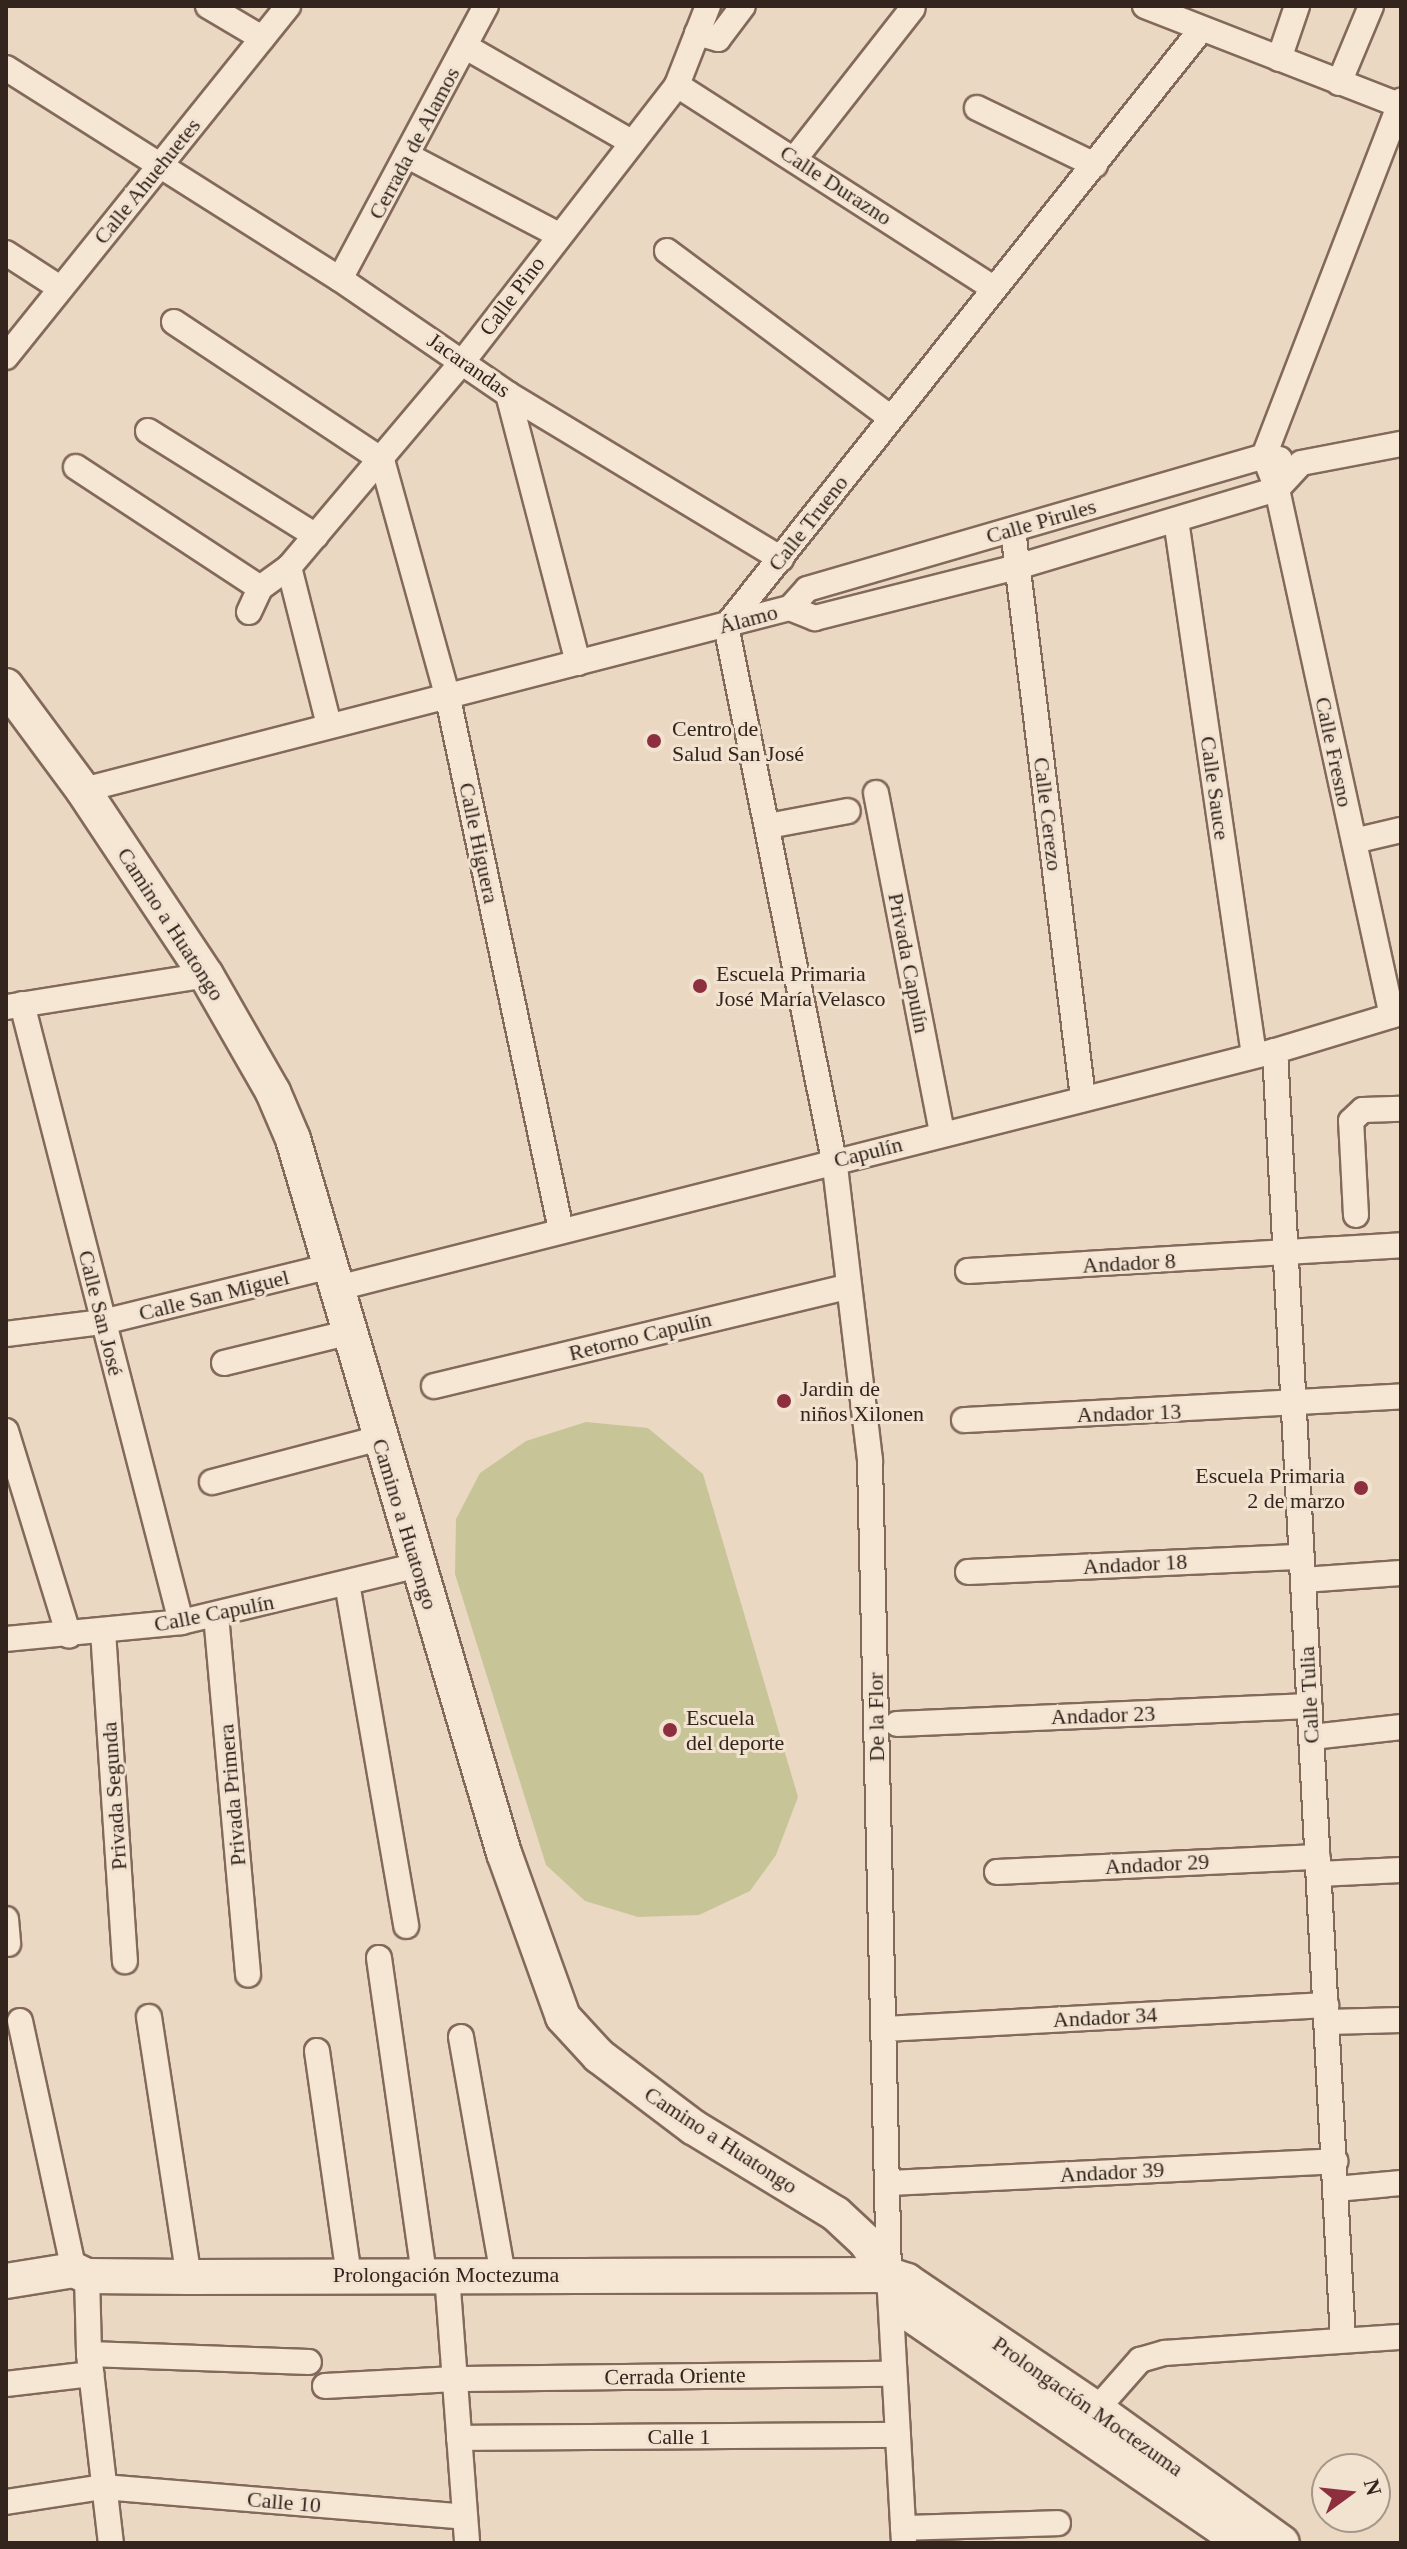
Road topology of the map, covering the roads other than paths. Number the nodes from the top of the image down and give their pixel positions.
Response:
1 (208, 6) edge
2 (288, 6) edge
3 (486, 6) edge
4 (708, 6) edge
5 (743, 6) edge
6 (1145, 6) edge
7 (1297, 6) edge
8 (1371, 6) edge
9 (913, 8) edge
10 (1200, 31) junction
11 (697, 33) junction
12 (262, 38) junction
13 (466, 47) junction
14 (1279, 59) junction
15 (6, 68) edge
16 (1339, 83) junction
17 (677, 85) junction
18 (1400, 104) edge
19 (977, 108) dead end
20 (631, 142) junction
21 (408, 156) junction
22 (796, 157) junction
23 (1095, 165) junction
24 (159, 166) junction
25 (559, 235) junction
26 (667, 251) dead end
27 (6, 253) edge
28 (340, 279) junction
29 (60, 288) junction
30 (993, 288) junction
31 (174, 322) dead end
32 (6, 357) edge
33 (464, 360) junction
34 (508, 394) junction
35 (890, 417) junction
36 (148, 431) dead end
37 (1401, 444) edge
38 (1264, 456) junction
39 (382, 460) junction
40 (1301, 463) junction
41 (76, 467) dead end
42 (1277, 489) junction
43 (1176, 520) junction
44 (1013, 530) junction
45 (316, 536) junction
46 (781, 559) junction
47 (289, 567) junction
48 (1017, 567) junction
49 (260, 588) junction
50 (790, 608) junction
51 (249, 612) dead end
52 (726, 626) junction
53 (578, 663) junction
54 (6, 686) edge
55 (447, 694) junction
56 (329, 725) junction
57 (83, 790) junction
58 (876, 793) dead end
59 (848, 811) dead end
60 (768, 826) junction
61 (1401, 830) edge
62 (1354, 841) junction
63 (206, 975) junction
64 (14, 1006) edge
65 (1397, 1014) edge
66 (1264, 1053) junction
67 (1083, 1098) junction
68 (1401, 1109) edge
69 (942, 1133) junction
70 (834, 1160) junction
71 (1356, 1215) dead end
72 (561, 1230) junction
73 (1401, 1245) edge
74 (1290, 1254) junction
75 (968, 1271) dead end
76 (331, 1278) junction
77 (846, 1287) junction
78 (103, 1322) junction
79 (347, 1333) junction
80 (6, 1334) edge
81 (224, 1363) dead end
82 (434, 1386) dead end
83 (1401, 1396) edge
84 (1293, 1406) junction
85 (964, 1420) dead end
86 (6, 1431) edge
87 (380, 1438) junction
88 (212, 1482) dead end
89 (418, 1565) junction
90 (1302, 1568) junction
91 (968, 1572) dead end
92 (1401, 1573) edge
93 (347, 1583) junction
94 (216, 1615) junction
95 (181, 1622) junction
96 (103, 1631) junction
97 (69, 1636) junction
98 (6, 1639) edge
99 (1310, 1706) junction
100 (897, 1724) dead end
101 (1401, 1727) edge
102 (1312, 1737) junction
103 (1319, 1866) junction
104 (1401, 1870) edge
105 (997, 1872) dead end
106 (406, 1926) dead end
107 (379, 1958) dead end
108 (125, 1961) dead end
109 (248, 1975) dead end
110 (1327, 2014) junction
111 (149, 2017) dead end
112 (1401, 2020) edge
113 (20, 2021) dead end
114 (885, 2029) junction
115 (461, 2037) dead end
116 (317, 2051) dead end
117 (1335, 2161) junction
118 (890, 2183) junction
119 (1401, 2183) edge
120 (1336, 2189) junction
121 (81, 2273) junction
122 (503, 2274) junction
123 (436, 2275) junction
124 (889, 2275) junction
125 (349, 2276) junction
126 (189, 2277) junction
127 (6, 2281) edge
128 (1401, 2337) edge
129 (1343, 2340) junction
130 (309, 2362) dead end
131 (90, 2364) junction
132 (894, 2374) junction
133 (455, 2379) junction
134 (6, 2384) edge
135 (325, 2386) dead end
136 (1088, 2420) junction
137 (898, 2435) junction
138 (459, 2438) junction
139 (103, 2487) junction
140 (6, 2502) edge
141 (465, 2517) junction
142 (1058, 2523) dead end
143 (904, 2536) edge
144 (111, 2543) edge
145 (467, 2543) edge
146 (1243, 2543) edge
147 (1282, 2543) edge

1 - 12 street
2 - 12 street, Calle Ahuehuetes
3 - 13 street, Cerrada de Alamos
4 - 11 street, Calle Pino
5 - 11 street
6 - 10 street
7 - 14 street
8 - 16 street
9 - 22 street
10 - 14 street
10 - 23 street, Calle Trueno
11 - 17 street, Calle Pino
12 - 24 street, Calle Ahuehuetes
13 - 20 street
13 - 21 street, Cerrada de Alamos
14 - 16 street
15 - 24 street, Jacarandas
16 - 18 street
17 - 20 street, Calle Pino
17 - 22 street, Calle Durazno
18 - 38 street
19 - 23 street
20 - 25 street, Calle Pino
21 - 25 street
21 - 28 street, Cerrada de Alamos
22 - 30 street, Calle Durazno
23 - 30 street, Calle Trueno
24 - 28 street, Jacarandas
24 - 29 street, Calle Ahuehuetes
25 - 33 street, Calle Pino
26 - 35 street
27 - 29 street
28 - 33 street, Jacarandas
29 - 32 street, Calle Ahuehuetes
30 - 35 street, Calle Trueno
31 - 39 street
33 - 34 street, Jacarandas
33 - 39 street, Calle Pino
34 - 46 street, Jacarandas
34 - 53 street
35 - 46 street, Calle Trueno
36 - 45 street
37 - 40 street
38 - 40 street, Calle Pirules
38 - 42 street, Calle Fresno
38 - 44 street, Calle Pirules
39 - 45 street, Calle Pino
39 - 55 street, Calle Higuera
40 - 42 street
41 - 49 street
42 - 43 street, Álamo
42 - 62 street, Calle Fresno
43 - 48 street, Álamo
43 - 66 street, Calle Sauce
44 - 48 street, Calle Cerezo
44 - 50 street, Calle Pirules
45 - 47 street, Calle Pino
46 - 52 street, Calle Trueno
47 - 49 street, Calle Pino
47 - 56 street
48 - 50 street, Álamo
48 - 67 street, Calle Cerezo
49 - 51 street, Calle Pino
50 - 52 street, Álamo
52 - 53 street, Álamo
52 - 60 street
53 - 55 street, Álamo
54 - 57 main road, Camino a Huatongo
55 - 56 street, Álamo
55 - 72 street, Calle Higuera
56 - 57 street, Álamo
57 - 63 main road, Camino a Huatongo
58 - 69 street, Privada Capulín
59 - 60 street
60 - 70 street
61 - 62 street
62 - 65 street, Calle Fresno
63 - 64 street
63 - 76 main road, Camino a Huatongo
64 - 78 street, Calle San José
65 - 66 street, Capulín
66 - 67 street, Capulín
66 - 74 street, Calle Tulia
67 - 69 street, Capulín
68 - 71 street
69 - 70 street, Capulín
70 - 72 street, Capulín
70 - 77 street, De la Flor
72 - 76 street, Capulín
73 - 74 street, Andador 8
74 - 75 street, Andador 8
74 - 84 street, Calle Tulia
76 - 78 street, Calle San Miguel
76 - 79 main road, Camino a Huatongo
77 - 82 street, Retorno Capulín
77 - 114 street, De la Flor
78 - 80 street, Calle San Miguel
78 - 95 street, Calle San José
79 - 81 street
79 - 87 main road, Camino a Huatongo
83 - 84 street, Andador 13
84 - 85 street, Andador 13
84 - 90 street, Calle Tulia
86 - 97 street
87 - 88 street
87 - 89 main road, Camino a Huatongo
89 - 93 street, Calle Capulín
89 - 124 main road, Camino a Huatongo
90 - 91 street, Andador 18
90 - 92 street, Andador 18
90 - 99 street, Calle Tulia
93 - 94 street, Calle Capulín
93 - 106 street
94 - 95 street, Calle Capulín
94 - 109 street, Privada Primera
95 - 96 street, Calle Capulín
96 - 97 street, Calle Capulín
96 - 108 street, Privada Segunda
97 - 98 street, Calle Capulín
99 - 100 street, Andador 23
99 - 102 street, Calle Tulia
101 - 102 street
102 - 103 street, Calle Tulia
103 - 104 street, Andador 29
103 - 105 street, Andador 29
103 - 110 street, Calle Tulia
107 - 123 street
110 - 112 street, Andador 34
110 - 114 street, Andador 34
110 - 117 street, Calle Tulia
111 - 126 street
113 - 121 street
114 - 118 street, De la Flor
115 - 122 street
116 - 125 street
117 - 118 street, Andador 39
117 - 120 street, Calle Tulia
118 - 124 street, De la Flor
119 - 120 street
120 - 129 street, Calle Tulia
121 - 126 main road, Prolongación Moctezuma
121 - 127 main road, Prolongación Moctezuma
121 - 131 street
122 - 123 main road, Prolongación Moctezuma
122 - 124 main road, Prolongación Moctezuma
123 - 125 main road, Prolongación Moctezuma
123 - 133 street
124 - 132 street, De la Flor
124 - 136 main road, Prolongación Moctezuma
125 - 126 main road, Prolongación Moctezuma
128 - 129 street
129 - 136 street
130 - 131 street
131 - 134 street
131 - 139 street
132 - 133 street, Cerrada Oriente
132 - 137 street, De la Flor
133 - 135 street, Cerrada Oriente
133 - 138 street
136 - 146 main road, Prolongación Moctezuma
136 - 147 main road, Prolongación Moctezuma
137 - 138 street, Calle 1
137 - 143 street, De la Flor
138 - 141 street
139 - 140 street, Calle 10
139 - 141 street, Calle 10
139 - 144 street
141 - 145 street
142 - 143 street

